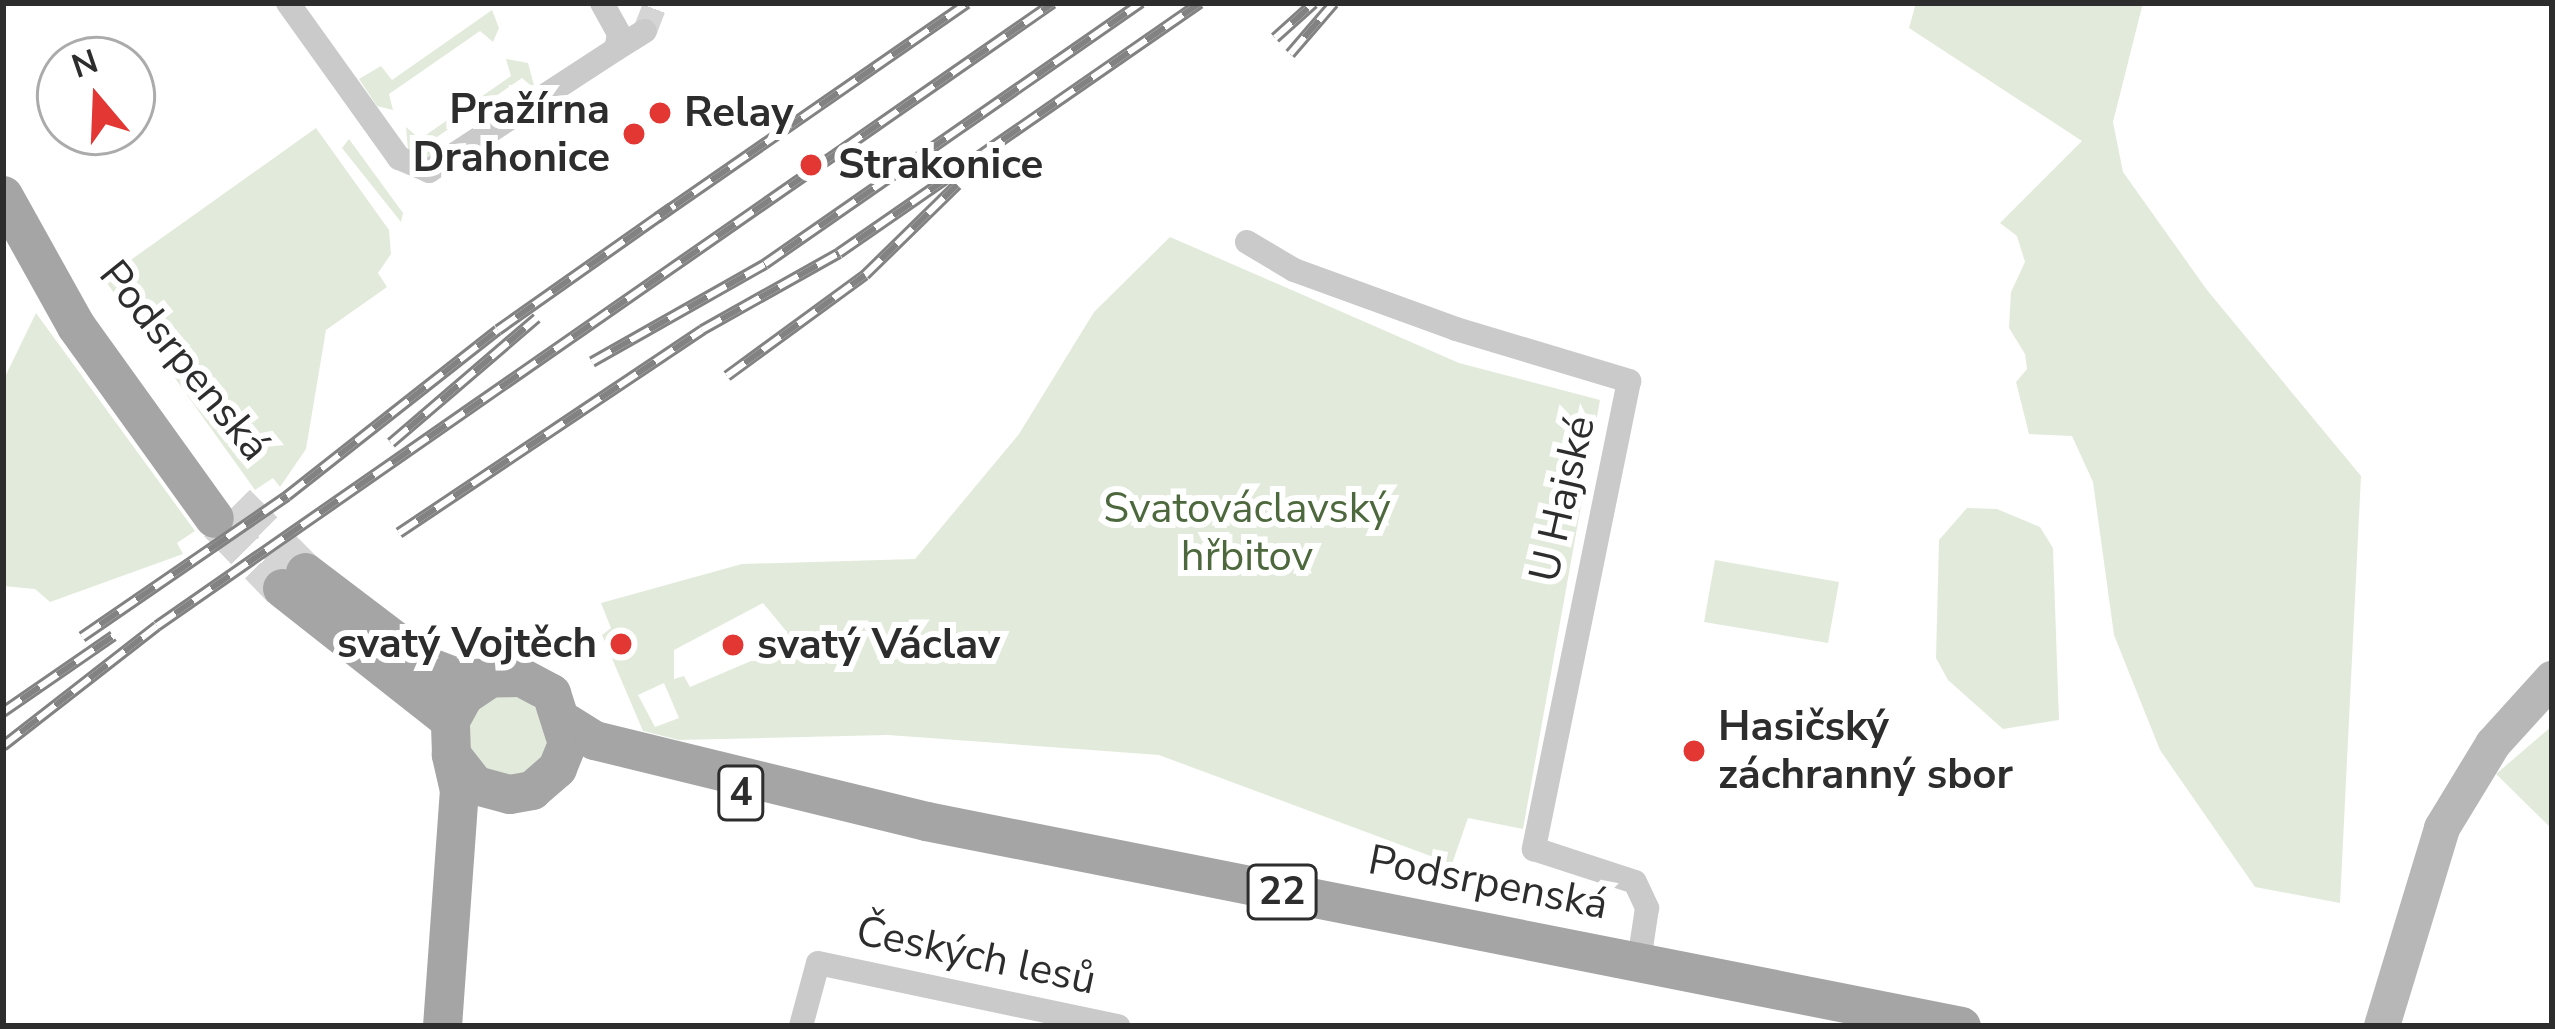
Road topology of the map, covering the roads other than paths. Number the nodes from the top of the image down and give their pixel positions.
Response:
1 (289, 3) edge
2 (602, 3) edge
3 (645, 31) tunnel mouth
4 (616, 50) junction
5 (3, 195) edge
6 (1247, 242) dead end
7 (225, 510) tunnel mouth
8 (488, 679) junction
9 (2552, 679) edge
10 (567, 723) junction
11 (451, 737) junction
12 (557, 768) junction
13 (509, 794) junction
14 (926, 821) junction
15 (455, 894) junction
16 (1639, 961) junction
17 (442, 1026) edge
18 (801, 1026) edge
19 (1118, 1026) edge
20 (1961, 1026) edge
21 (2382, 1026) edge

1 - 4 street
2 - 4 street
3 - 4 street
5 - 7 main road, Podsrpenská
6 - 16 street, U Hajské
8 - 10 main road, Podsrpenská
8 - 11 main road
8 - 11 main road, Podsrpenská
9 - 21 street
10 - 12 main road
10 - 14 main road, Podsrpenská / 22
11 - 13 main road, Podsrpenská
11 - 15 main road
12 - 13 main road
12 - 14 main road, Podsrpenská / 4
13 - 15 main road
14 - 16 main road, Podsrpenská / 22
15 - 17 main road
16 - 20 main road, Podsrpenská / 22
18 - 19 street, Českých lesů

